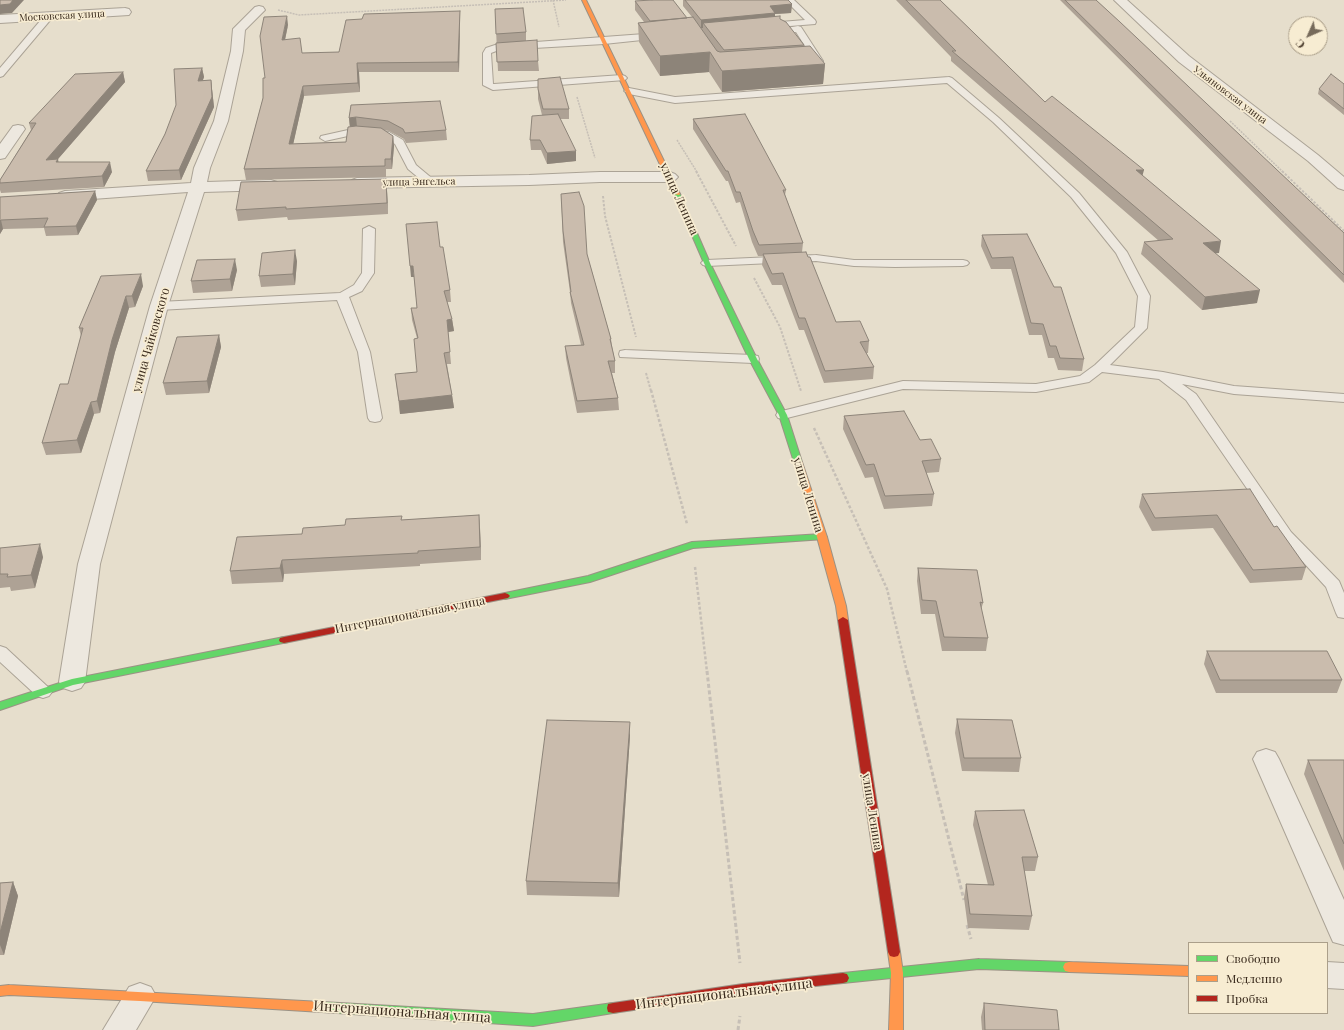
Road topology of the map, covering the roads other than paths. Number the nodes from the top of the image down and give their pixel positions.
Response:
1 (584, 0) edge
2 (788, 0) edge
3 (1120, 0) edge
4 (259, 10) road end
5 (125, 12) dead end
6 (49, 16) junction
7 (0, 19) edge
8 (667, 35) edge
9 (604, 41) junction
10 (805, 62) edge
11 (0, 74) edge
12 (622, 78) junction
13 (629, 90) junction
14 (18, 129) dead end
15 (325, 138) dead end
16 (0, 155) edge
17 (670, 177) junction
18 (430, 182) junction
19 (339, 183) edge
20 (284, 184) edge
21 (1344, 185) edge
22 (198, 187) junction
23 (48, 197) edge
24 (369, 229) dead end
25 (707, 263) junction
26 (963, 263) dead end
27 (342, 296) junction
28 (159, 306) junction
29 (625, 354) dead end
30 (754, 359) junction
31 (1100, 368) junction
32 (1163, 376) junction
33 (1344, 398) edge
34 (783, 415) junction
35 (375, 418) dead end
36 (822, 537) junction
37 (1344, 613) edge
38 (0, 652) edge
39 (72, 682) junction
40 (43, 692) junction
41 (0, 706) edge
42 (1266, 759) dead end
43 (1344, 933) edge
44 (1188, 971) edge
45 (897, 973) junction
46 (1328, 975) edge
47 (1344, 976) edge
48 (0, 991) edge
49 (140, 996) junction
50 (119, 1030) edge
51 (896, 1030) edge

1 - 9 main road, улица Ленина
2 - 10 lane
3 - 21 street, Ульяновская улица
4 - 22 street, улица Чайковского
5 - 6 street, Московская улица
6 - 7 street, Московская улица
6 - 11 lane
8 - 9 lane
9 - 12 main road, улица Ленина
9 - 12 lane
12 - 13 main road, улица Ленина
13 - 17 main road, улица Ленина
13 - 31 lane
14 - 16 street
15 - 18 lane
17 - 18 street, улица Энгельса
17 - 25 main road, улица Ленина
18 - 19 street, улица Энгельса
20 - 22 street
22 - 23 street
22 - 28 street, улица Чайковского
24 - 27 lane
25 - 26 lane
25 - 30 main road, улица Ленина
27 - 28 lane
27 - 35 lane
28 - 39 street, улица Чайковского
29 - 30 lane
30 - 34 main road, улица Ленина
31 - 32 lane
31 - 34 lane
32 - 33 lane
32 - 37 lane
34 - 36 main road, улица Ленина
36 - 39 main road, Интернациональная улица
36 - 45 main road, улица Ленина
38 - 40 lane
39 - 40 main road, Интернациональная улица
40 - 41 main road, Интернациональная улица
42 - 43 street
44 - 45 main road, Интернациональная улица
45 - 49 main road, Интернациональная улица
45 - 51 main road, улица Ленина
46 - 47 street
48 - 49 main road, Интернациональная улица
49 - 50 street

